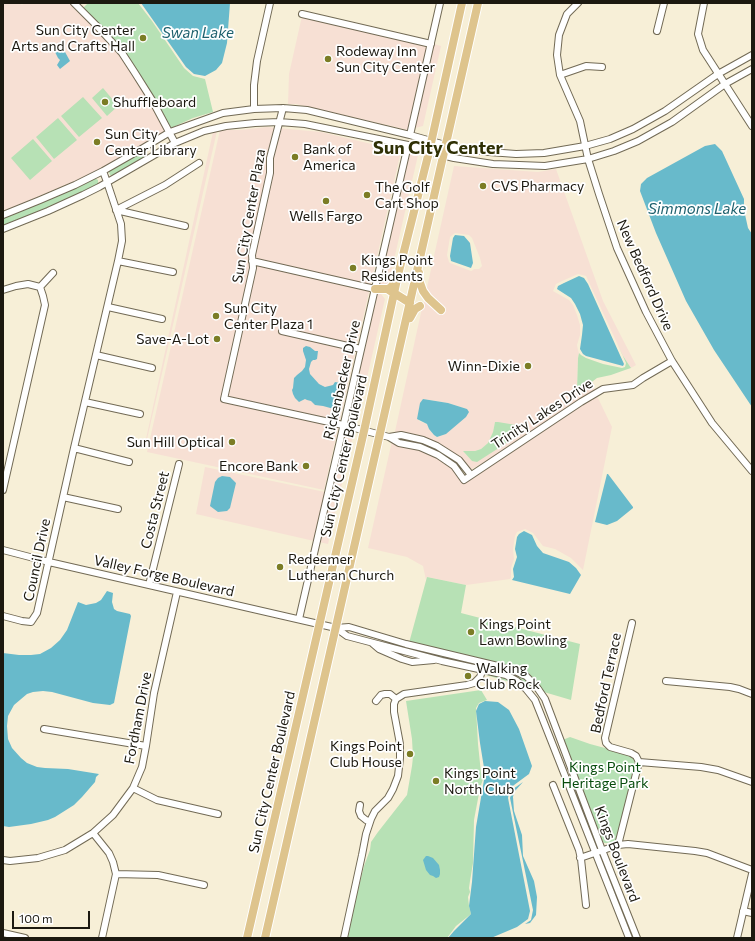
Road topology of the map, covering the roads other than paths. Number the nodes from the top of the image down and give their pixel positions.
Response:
1 (74, 3) edge
2 (270, 3) edge
3 (440, 3) edge
4 (462, 3) edge
5 (478, 3) edge
6 (578, 3) edge
7 (664, 3) edge
8 (704, 3) edge
9 (302, 14) dead end
10 (657, 30) dead end
11 (431, 44) junction
12 (752, 55) edge
13 (602, 67) dead end
14 (752, 69) edge
15 (718, 74) junction
16 (560, 75) junction
17 (725, 84) junction
18 (283, 108) junction
19 (254, 109) junction
20 (222, 113) junction
21 (655, 117) junction
22 (279, 122) junction
23 (752, 126) edge
24 (224, 127) junction
25 (662, 128) junction
26 (170, 132) junction
27 (410, 135) junction
28 (431, 140) junction
29 (175, 144) junction
30 (408, 145) junction
31 (446, 145) junction
32 (586, 146) junction
33 (429, 152) junction
34 (444, 156) junction
35 (588, 158) junction
36 (199, 163) dead end
37 (102, 171) junction
38 (107, 182) junction
39 (116, 210) junction
40 (3, 215) edge
41 (185, 226) dead end
42 (3, 228) edge
43 (118, 261) junction
44 (252, 261) junction
45 (420, 261) junction
46 (173, 272) dead end
47 (52, 273) dead end
48 (398, 275) junction
49 (40, 287) junction
50 (375, 289) junction
51 (384, 289) junction
52 (3, 290) edge
53 (394, 293) junction
54 (410, 303) junction
55 (391, 306) junction
56 (420, 306) dead end
57 (108, 307) junction
58 (441, 310) dead end
59 (162, 319) dead end
60 (282, 331) dead end
61 (361, 349) junction
62 (96, 355) junction
63 (672, 361) junction
64 (152, 368) dead end
65 (395, 369) junction
66 (85, 402) junction
67 (140, 414) dead end
68 (343, 425) junction
69 (364, 431) junction
70 (379, 434) junction
71 (388, 437) junction
72 (74, 448) junction
73 (129, 462) dead end
74 (179, 464) dead end
75 (752, 471) edge
76 (471, 475) junction
77 (3, 490) edge
78 (63, 497) junction
79 (118, 509) dead end
80 (3, 550) edge
81 (49, 562) junction
82 (149, 586) junction
83 (177, 592) junction
84 (3, 616) edge
85 (299, 620) junction
86 (632, 623) dead end
87 (319, 624) junction
88 (336, 628) junction
89 (485, 663) junction
90 (483, 670) junction
91 (666, 682) dead end
92 (752, 694) edge
93 (396, 699) junction
94 (376, 701) dead end
95 (44, 729) dead end
96 (146, 746) junction
97 (639, 762) junction
98 (752, 782) edge
99 (553, 784) dead end
100 (133, 788) junction
101 (360, 805) dead end
102 (218, 814) dead end
103 (370, 822) junction
104 (93, 833) junction
105 (618, 844) junction
106 (602, 850) junction
107 (595, 853) junction
108 (580, 858) junction
109 (3, 860) edge
110 (752, 870) edge
111 (116, 874) junction
112 (752, 874) edge
113 (204, 885) dead end
114 (586, 905) dead end
115 (743, 911) junction
116 (752, 913) edge
117 (3, 933) edge
118 (636, 935) edge
119 (626, 937) edge
120 (25, 938) edge
121 (102, 938) edge
122 (247, 938) edge
123 (265, 938) edge
124 (344, 938) edge
125 (736, 938) edge

1 - 26 street
2 - 19 street
3 - 11 street
4 - 28 main road, Sun City Center Boulevard
5 - 31 main road
6 - 16 street, New Bedford Drive
7 - 10 street
8 - 15 street
9 - 11 street
11 - 27 street
12 - 15 street
13 - 16 street
14 - 17 street
15 - 17 street
15 - 21 street
16 - 32 street, New Bedford Drive
17 - 23 street
17 - 25 street
18 - 19 street
18 - 22 street, Sun City Center Plaza
18 - 27 street
19 - 20 street
20 - 24 street
20 - 26 street
21 - 25 street
21 - 32 street
22 - 24 street
22 - 30 street
22 - 44 street, Sun City Center Plaza
24 - 29 street
25 - 35 street
26 - 29 street
26 - 37 street
27 - 28 street
28 - 31 street
28 - 33 main road, Sun City Center Boulevard
29 - 38 street
30 - 33 street
30 - 50 street, Rickenbacker Drive
31 - 32 street
31 - 34 main road
32 - 35 street, New Bedford Drive
33 - 34 street
33 - 48 main road, Sun City Center Boulevard
34 - 35 street
34 - 45 main road
35 - 63 street, New Bedford Drive
36 - 39 street
37 - 38 street, Council Drive
37 - 40 street
38 - 39 street, Council Drive
38 - 42 street
39 - 41 street
39 - 43 street, Council Drive
43 - 46 street
43 - 57 street, Council Drive
44 - 50 street
44 - 68 street, Sun City Center Plaza
45 - 54 main road
45 - 58 main road
47 - 49 street
48 - 51 main road
48 - 53 main road, Sun City Center Boulevard
49 - 52 street
49 - 77 street
50 - 51 main road
50 - 55 main road
50 - 61 street, Rickenbacker Drive
51 - 53 main road
53 - 54 main road
53 - 55 main road, Sun City Center Boulevard
54 - 65 main road
55 - 69 main road, Sun City Center Boulevard
56 - 65 main road
57 - 59 street
57 - 62 street, Council Drive
60 - 61 street
61 - 68 street, Rickenbacker Drive
62 - 64 street
62 - 66 street, Council Drive
63 - 75 street, New Bedford Drive
63 - 76 street, Trinity Lakes Drive
65 - 70 main road
66 - 67 street
66 - 72 street, Council Drive
68 - 69 street, Sun City Center Plaza
68 - 85 street, Rickenbacker Drive
69 - 70 street, Trinity Lakes Drive
69 - 87 main road, Sun City Center Boulevard
70 - 71 street, Trinity Lakes Drive
70 - 88 main road
71 - 76 street, Trinity Lakes Drive
71 - 76 street, Trinity Lakes Drive
72 - 73 street
72 - 78 street, Council Drive
74 - 82 street, Costa Street
78 - 79 street
78 - 81 street, Council Drive
80 - 81 street, Valley Forge Boulevard
81 - 82 street, Valley Forge Boulevard
81 - 84 street, Council Drive
82 - 83 street, Valley Forge Boulevard
83 - 85 street, Valley Forge Boulevard
83 - 96 street, Fordham Drive
85 - 87 street, Valley Forge Boulevard
86 - 97 street, Bedford Terrace
87 - 88 street, Kings Boulevard
87 - 122 main road, Sun City Center Boulevard
88 - 89 street, Kings Boulevard
88 - 90 street, Kings Boulevard
88 - 123 main road
89 - 90 street
89 - 106 street, Kings Boulevard
90 - 93 street
90 - 107 street, Kings Boulevard
91 - 92 street
93 - 94 street
93 - 103 street
95 - 96 street
96 - 100 street, Fordham Drive
97 - 98 street
97 - 105 street
99 - 108 street
100 - 102 street
100 - 104 street, Fordham Drive
101 - 103 street
103 - 124 street
104 - 109 street, Fordham Drive
104 - 111 street
105 - 106 street
105 - 110 street
106 - 107 street
106 - 118 street, Kings Boulevard
107 - 108 street
107 - 119 street, Kings Boulevard
108 - 114 street
111 - 113 street
111 - 121 street
112 - 115 street
115 - 116 street
115 - 125 street
117 - 120 street
118 - 119 street

